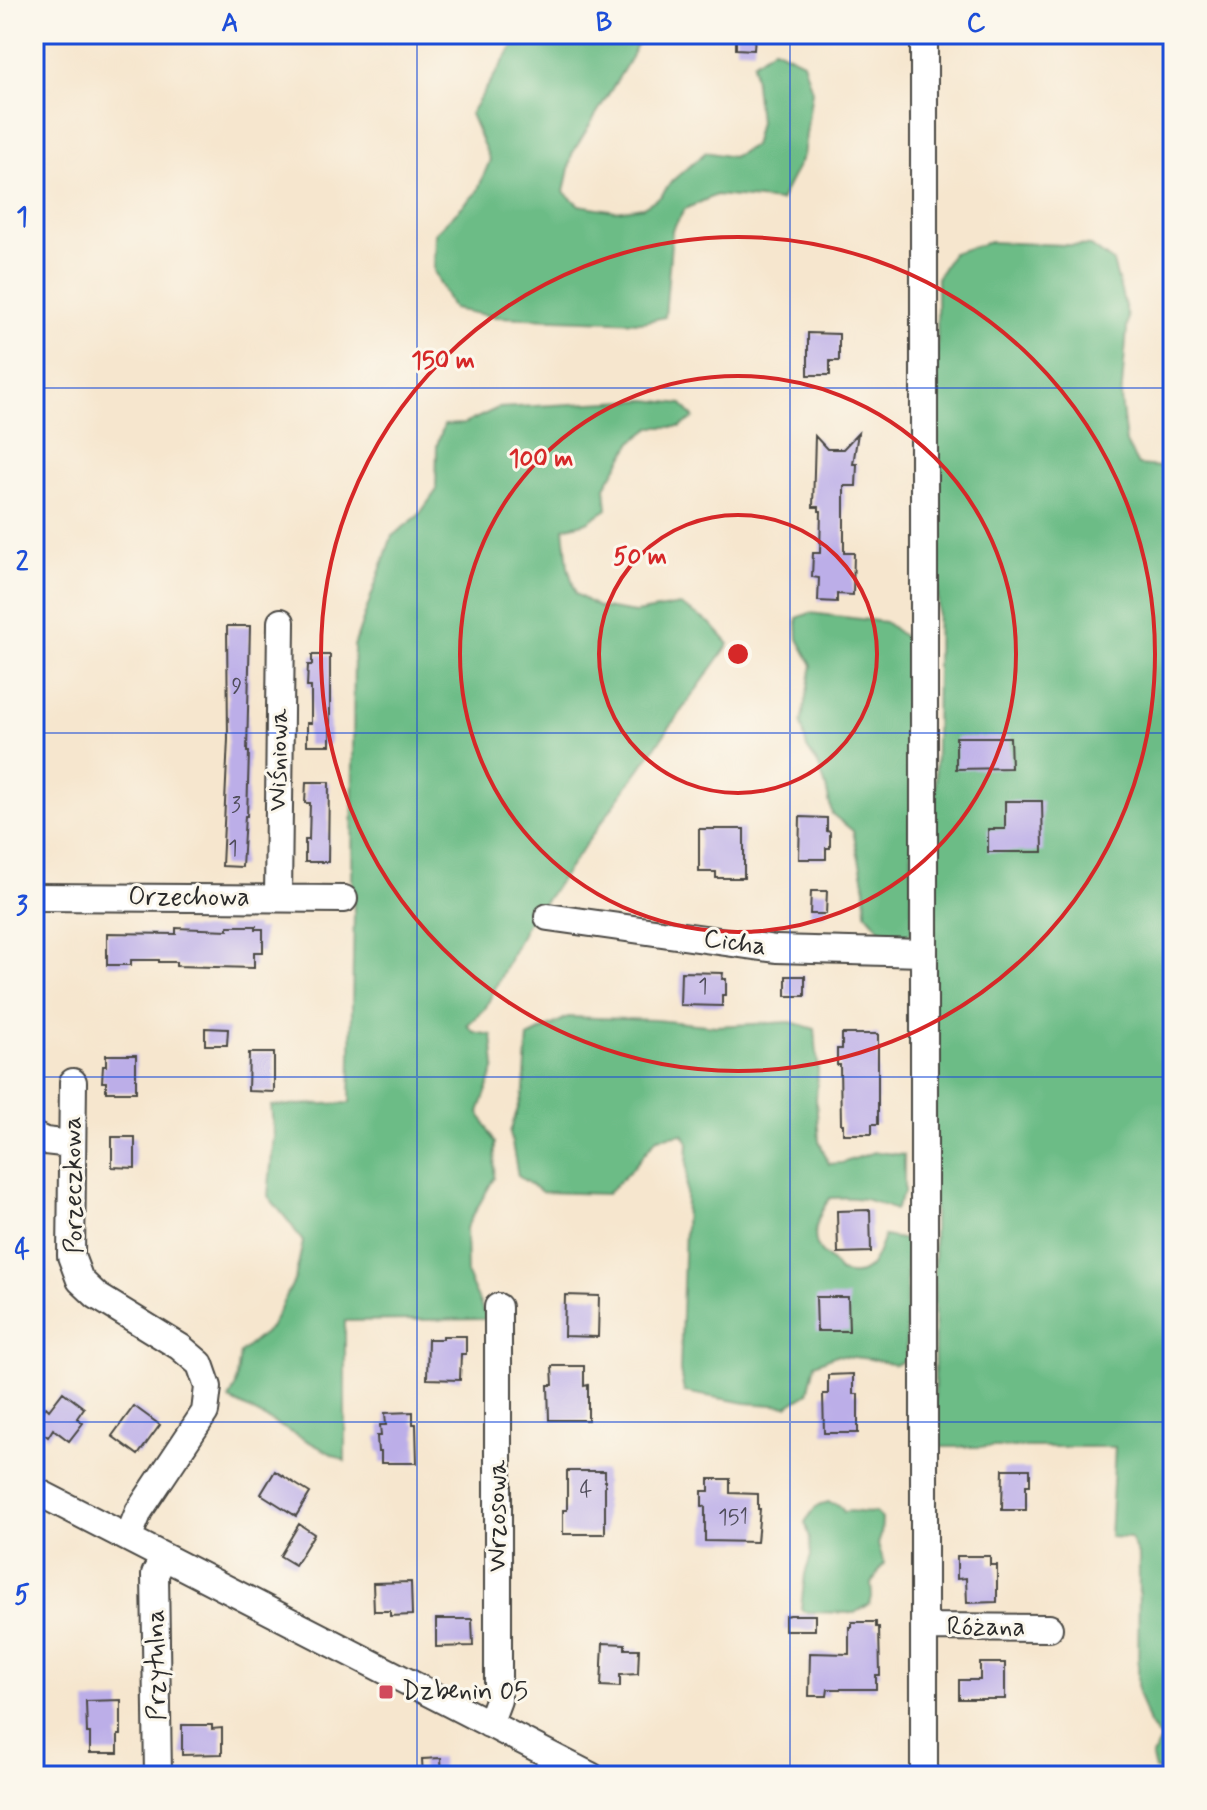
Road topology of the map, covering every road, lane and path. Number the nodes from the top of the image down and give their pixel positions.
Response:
1 (924, 34) edge
2 (281, 622) dead end
3 (34, 897) edge
4 (278, 898) junction
5 (344, 899) dead end
6 (548, 917) dead end
7 (923, 953) junction
8 (73, 1082) dead end
9 (34, 1136) edge
10 (71, 1144) junction
11 (498, 1307) dead end
12 (34, 1490) edge
13 (128, 1538) junction
14 (164, 1557) junction
15 (924, 1627) junction
16 (1049, 1628) dead end
17 (489, 1724) junction
18 (158, 1776) edge
19 (591, 1776) edge
20 (924, 1776) edge

1 - 7 street
2 - 4 street, Wiśniowa
3 - 4 street, Orzechowa
4 - 5 street, Orzechowa
6 - 7 street, Cicha
7 - 15 street
8 - 10 street, Porzeczkowa
9 - 10 street
10 - 13 street, Porzeczkowa
11 - 17 street, Wrzosowa
12 - 13 street
13 - 14 street
14 - 17 street
14 - 18 street, Przytulna
15 - 16 street, Różana
15 - 20 street
17 - 19 street

